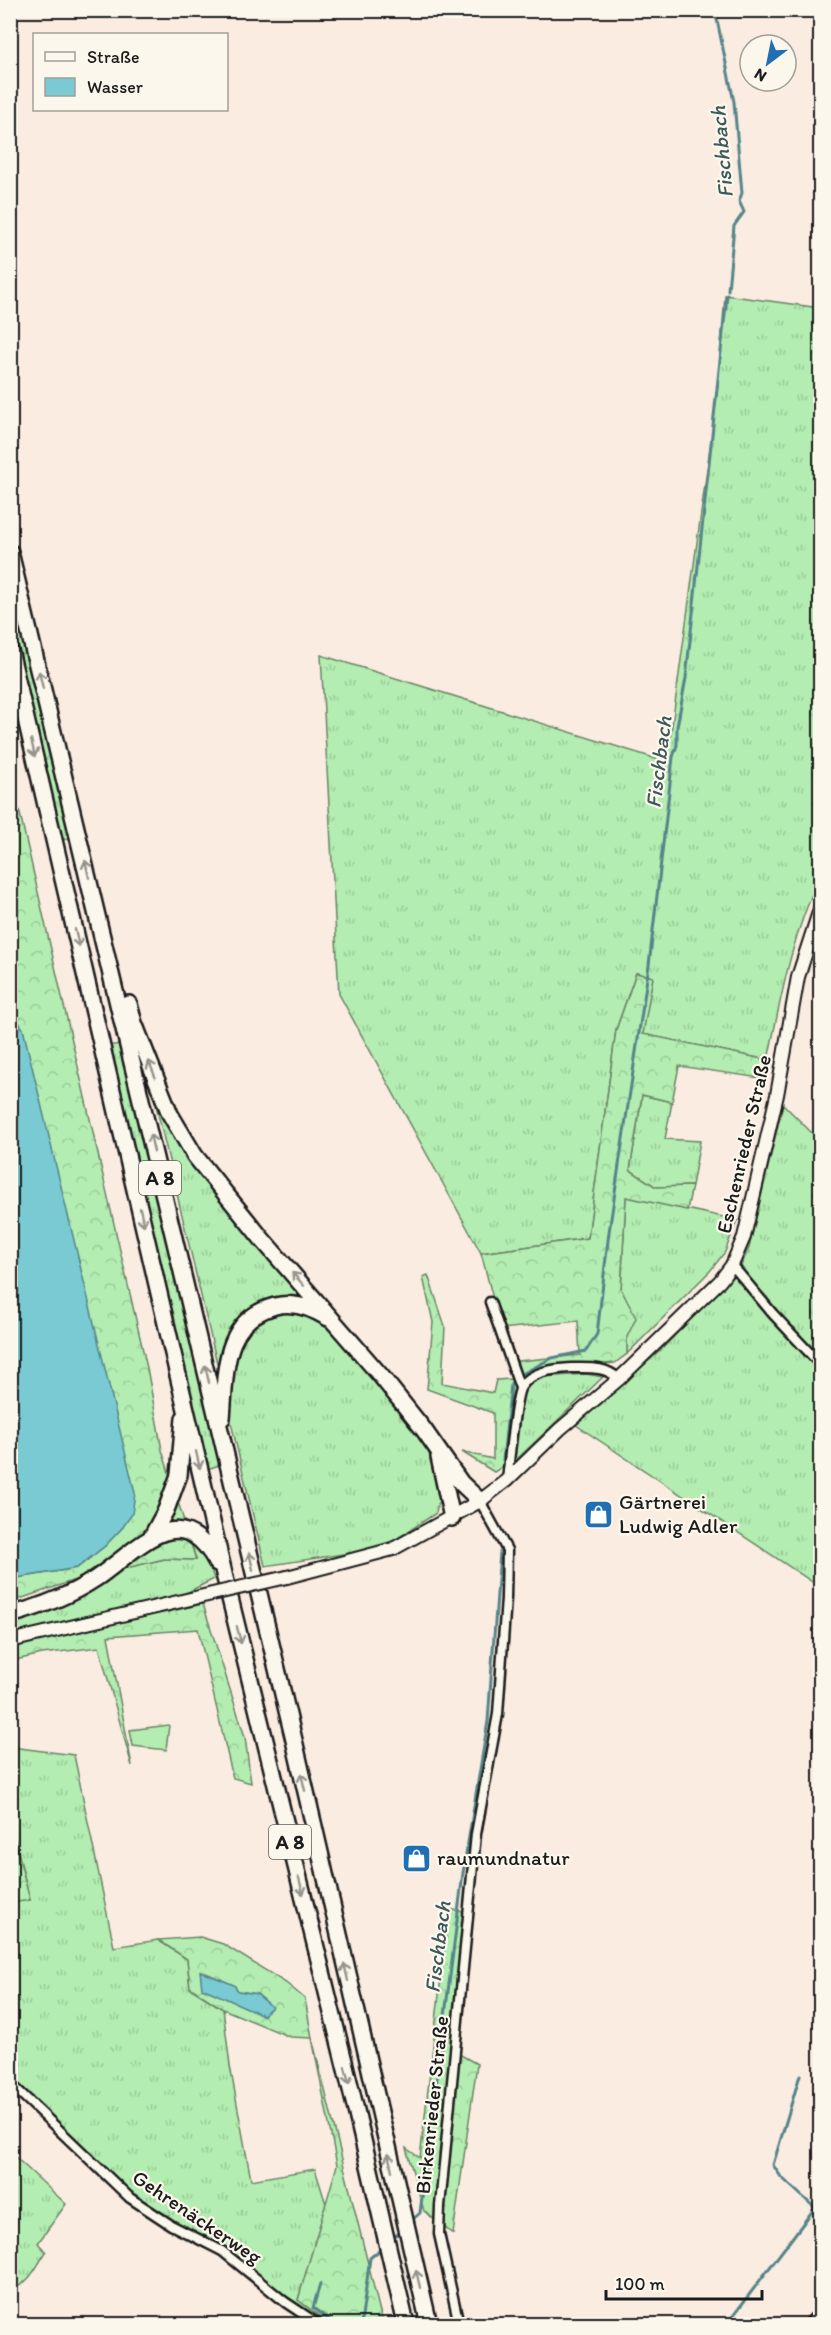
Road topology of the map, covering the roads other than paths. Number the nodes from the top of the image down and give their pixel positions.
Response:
1 (10, 552) edge
2 (10, 650) edge
3 (820, 909) edge
4 (100, 926) junction
5 (732, 1265) junction
6 (490, 1302) dead end
7 (335, 1324) junction
8 (820, 1364) edge
9 (619, 1379) junction
10 (520, 1388) junction
11 (185, 1403) junction
12 (220, 1431) junction
13 (437, 1452) junction
14 (507, 1480) junction
15 (480, 1501) junction
16 (452, 1518) junction
17 (152, 1536) junction
18 (225, 1578) junction
19 (10, 1615) edge
20 (10, 1641) edge
21 (10, 2083) edge
22 (820, 2313) edge
23 (318, 2325) edge
24 (406, 2325) edge
25 (429, 2325) edge
26 (459, 2325) edge
27 (808, 2325) edge

4 -> 1 highway, A 8
2 -> 11 highway, A 8
3 - 5 street, Eschenrieder Straße
7 -> 4 highway
12 -> 4 highway, A 8
5 - 8 street
5 - 9 street, Eschenrieder Straße
6 - 10 street
7 - 12 highway
7 - 13 highway
9 - 10 street
9 - 14 street, Eschenrieder Straße
10 - 14 street
11 - 17 highway
11 -> 18 highway, A 8
25 -> 12 highway, A 8
13 - 15 highway
13 - 16 highway
14 - 15 street, Eschenrieder Straße
15 - 16 street, Eschenrieder Straße
15 - 26 street, Birkenrieder Straße
16 - 20 street, Eschenrieder Straße, bridge
17 - 18 highway
17 - 19 highway
18 -> 24 highway, A 8
21 - 23 street, Gehrenäckerweg
22 - 27 street

